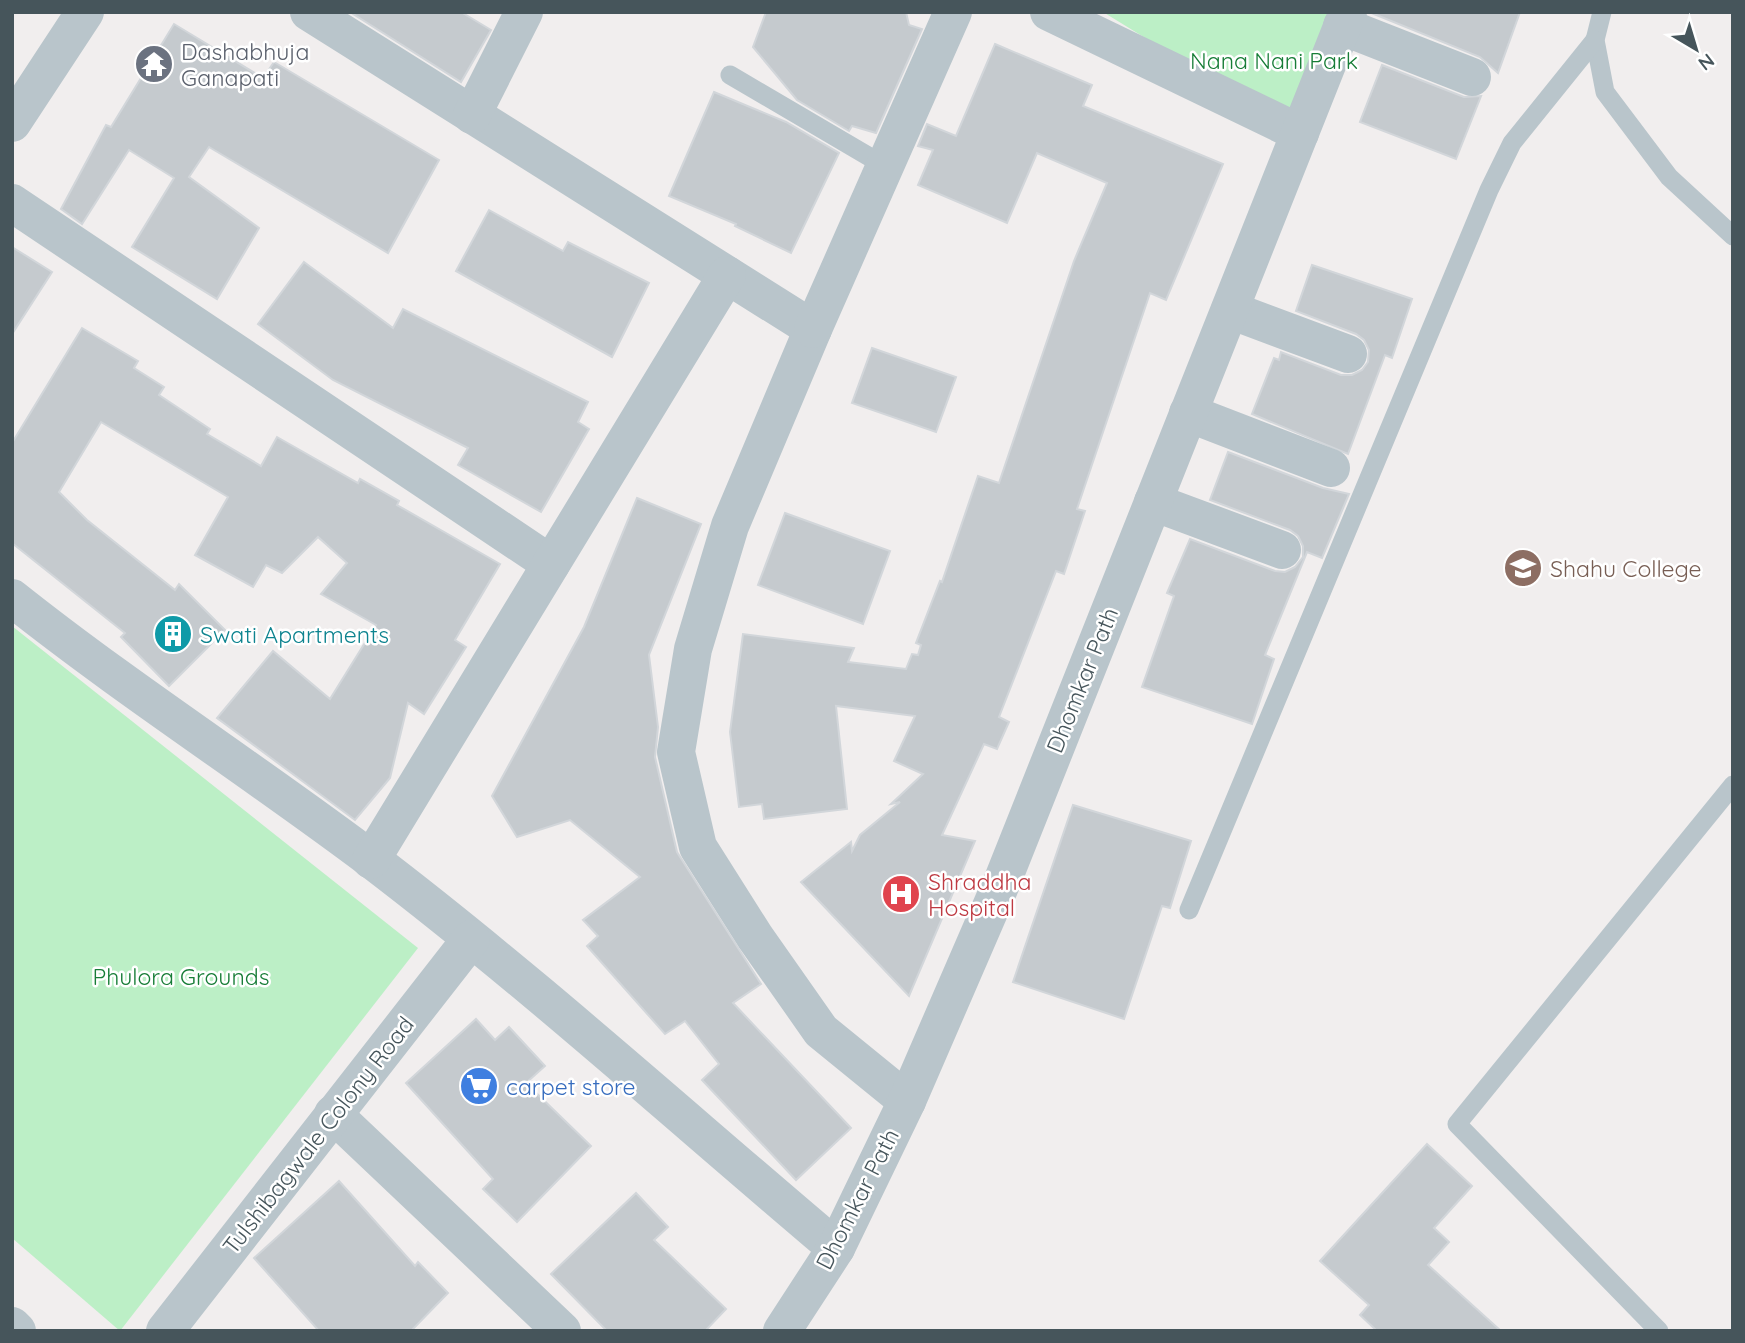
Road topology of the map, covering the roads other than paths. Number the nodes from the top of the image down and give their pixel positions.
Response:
1 (85, 12) edge
2 (309, 12) edge
3 (524, 12) edge
4 (953, 12) edge
5 (1049, 12) edge
6 (1602, 12) edge
7 (1345, 19) edge
8 (1595, 40) junction
9 (730, 75) dead end
10 (1472, 77) dead end
11 (472, 115) junction
12 (12, 123) edge
13 (1300, 133) junction
14 (885, 166) junction
15 (12, 203) edge
16 (1733, 236) edge
17 (727, 275) junction
18 (1230, 310) junction
19 (813, 329) junction
20 (1348, 354) dead end
21 (1188, 413) junction
22 (1331, 468) dead end
23 (1153, 502) junction
24 (1282, 550) dead end
25 (551, 564) junction
26 (12, 598) edge
27 (1733, 785) edge
28 (372, 860) junction
29 (1189, 911) dead end
30 (471, 939) junction
31 (906, 1101) junction
32 (333, 1114) junction
33 (835, 1248) junction
34 (12, 1326) edge
35 (18, 1331) edge
36 (165, 1331) edge
37 (562, 1331) edge
38 (782, 1331) edge
39 (1659, 1331) edge

1 - 12 street
2 - 11 street
3 - 11 street
4 - 14 street
5 - 13 street
6 - 8 lane
7 - 10 street
7 - 13 street, Dhomkar Path
8 - 16 lane
8 - 29 lane
9 - 14 lane
11 - 17 street
13 - 18 street, Dhomkar Path
14 - 19 street
15 - 25 street
17 - 19 street
17 - 25 street
18 - 20 street
18 - 21 street, Dhomkar Path
19 - 31 street
21 - 22 street
21 - 23 street, Dhomkar Path
23 - 24 street
23 - 31 street, Dhomkar Path
25 - 28 street
26 - 28 street
27 - 39 lane
28 - 30 street
30 - 32 street, Tulshibagwale Colony Road
30 - 33 street
31 - 33 street, Dhomkar Path
32 - 36 street, Tulshibagwale Colony Road
32 - 37 street
33 - 38 street, Dhomkar Path
34 - 35 street

